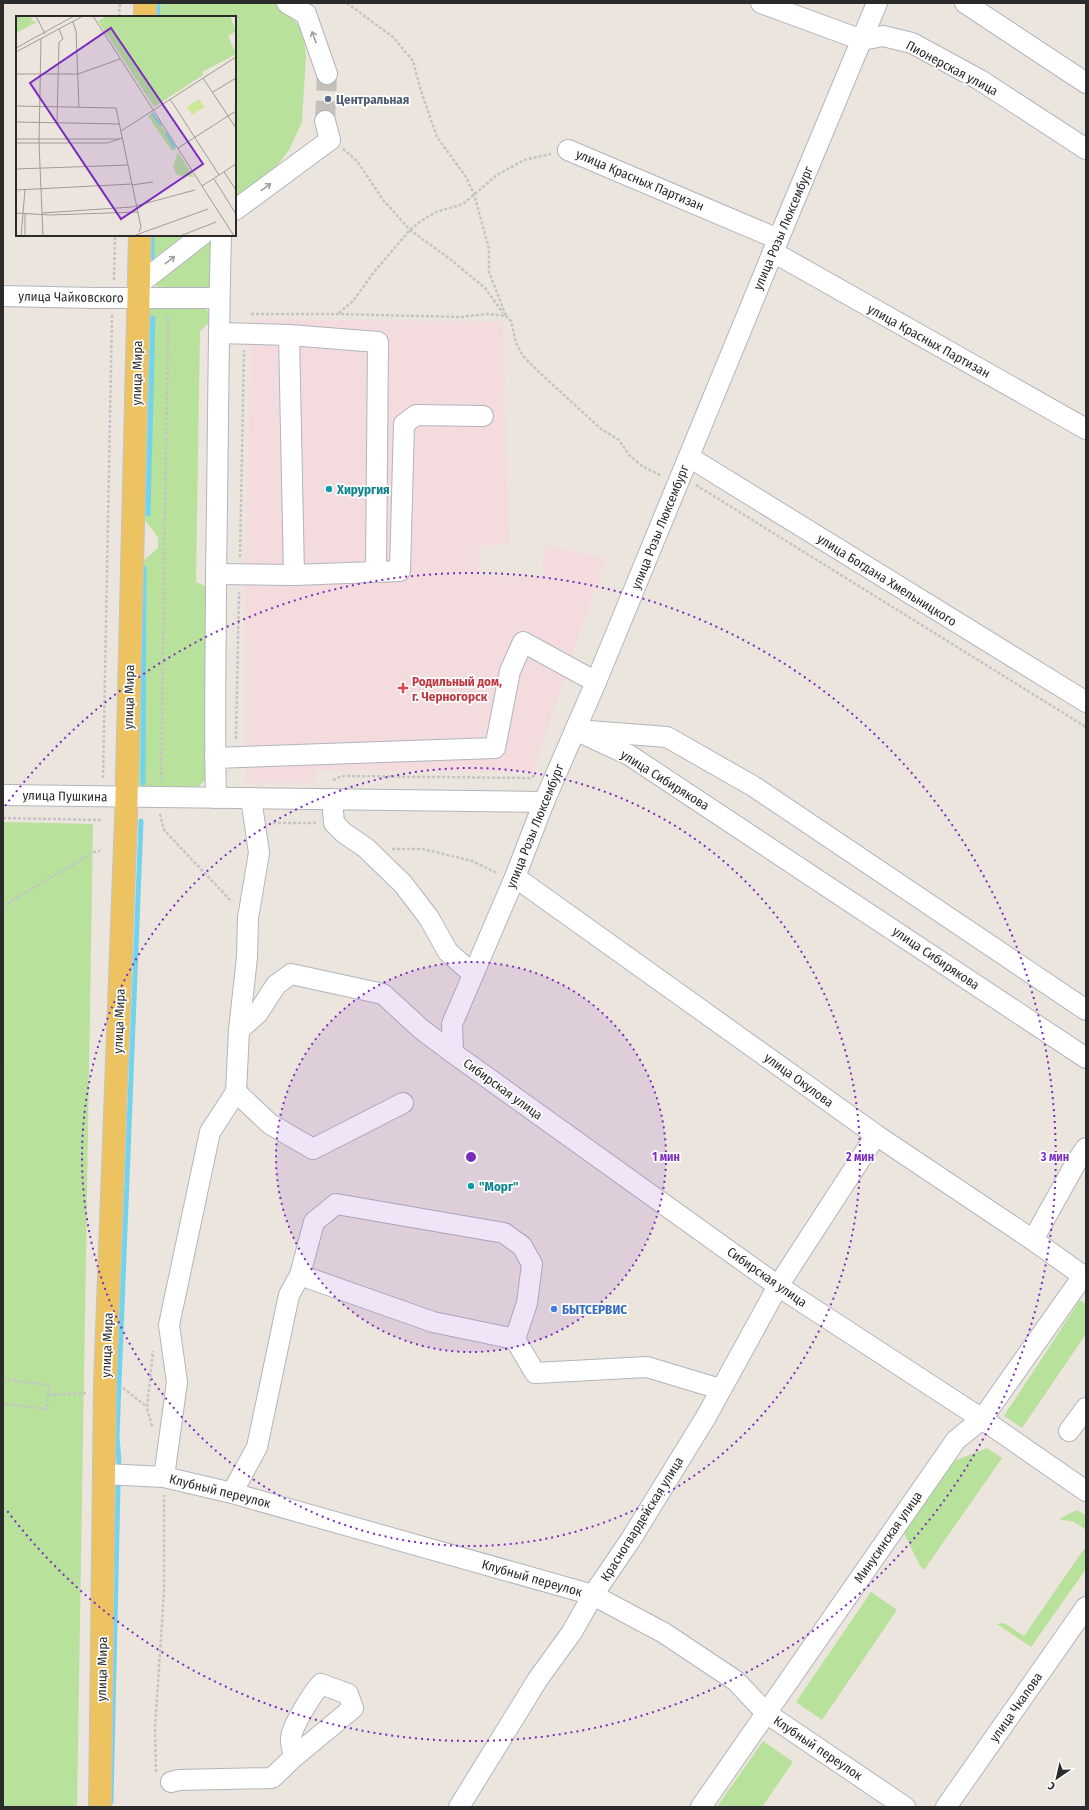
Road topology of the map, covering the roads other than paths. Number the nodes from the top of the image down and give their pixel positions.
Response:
1 (145, 3) edge
2 (287, 3) edge
3 (761, 3) edge
4 (877, 3) edge
5 (965, 3) edge
6 (145, 16) edge
7 (862, 40) junction
8 (327, 74) tunnel mouth
9 (1086, 83) edge
10 (328, 130) road end
11 (1086, 149) edge
12 (568, 150) road end
13 (236, 209) edge
14 (140, 236) edge
15 (201, 236) edge
16 (221, 236) edge
17 (775, 245) junction
18 (139, 291) junction
19 (3, 296) edge
20 (219, 298) junction
21 (219, 333) junction
22 (289, 335) junction
23 (483, 416) dead end
24 (1086, 429) edge
25 (689, 457) junction
26 (376, 571) junction
27 (216, 574) junction
28 (294, 575) junction
29 (596, 682) junction
30 (1086, 702) edge
31 (575, 730) junction
32 (215, 758) junction
33 (331, 790) junction
34 (3, 795) edge
35 (126, 797) junction
36 (216, 798) junction
37 (251, 798) junction
38 (544, 802) junction
39 (515, 877) junction
40 (473, 974) junction
41 (1086, 1010) edge
42 (240, 1030) junction
43 (453, 1053) junction
44 (1086, 1058) edge
45 (236, 1092) junction
46 (403, 1103) dead end
47 (876, 1135) junction
48 (1086, 1148) edge
49 (1034, 1240) junction
50 (300, 1275) junction
51 (1084, 1277) edge
52 (778, 1286) junction
53 (515, 1339) junction
54 (720, 1389) junction
55 (1086, 1408) edge
56 (982, 1420) junction
57 (1069, 1431) dead end
58 (104, 1474) junction
59 (164, 1477) junction
60 (1086, 1491) edge
61 (232, 1493) junction
62 (593, 1595) junction
63 (1086, 1607) edge
64 (766, 1713) junction
65 (294, 1757) dead end
66 (164, 1780) road end
67 (100, 1807) edge
68 (459, 1807) edge
69 (701, 1807) edge
70 (905, 1807) edge
71 (946, 1807) edge

1 - 6 main road
8 -> 2 street
3 - 7 street
4 - 7 street, улица Розы Люксембург
5 - 9 street
7 - 11 street, Пионерская улица
7 - 17 street, улица Розы Люксембург
13 -> 10 street
12 - 17 street, улица Красных Партизан
14 - 18 main road, улица Мира
18 -> 15 street
16 - 20 street
17 - 24 street, улица Красных Партизан
17 - 25 street, улица Розы Люксембург
18 - 19 street, улица Чайковского
18 - 20 street, улица Чайковского
18 - 35 main road, улица Мира
20 - 21 street
21 - 22 street
21 - 27 street
22 - 26 street
22 - 28 street
23 - 26 street
25 - 29 street, улица Розы Люксембург
25 - 30 street, улица Богдана Хмельницкого
26 - 28 street
27 - 28 street
27 - 32 street
29 - 31 street, улица Розы Люксембург
29 - 32 street
31 - 38 street, улица Розы Люксембург
31 - 41 street, улица Сибирякова
31 - 44 street, улица Сибирякова
32 - 36 street
33 - 37 street, улица Пушкина
33 - 38 street, улица Пушкина
33 - 40 street
34 - 35 street, улица Пушкина
35 - 36 street, улица Пушкина
35 - 58 main road, улица Мира
36 - 37 street, улица Пушкина
37 - 42 street
38 - 39 street, улица Розы Люксембург
39 - 40 street, улица Розы Люксембург
39 - 47 street, улица Окулова
40 - 43 street, улица Розы Люксембург
42 - 43 street, Сибирская улица
42 - 45 street
43 - 52 street, Сибирская улица
45 - 46 street
45 - 59 street
47 - 49 street, улица Окулова
47 - 52 street, Красногвардейская улица
48 - 49 street
49 - 51 street, улица Окулова
50 - 53 street
50 - 53 street
50 - 61 street
51 - 56 street, Минусинская улица
52 - 54 street, Красногвардейская улица
52 - 56 street, Сибирская улица
53 - 54 street
54 - 62 street, Красногвардейская улица
55 - 57 street
56 - 60 street, Сибирская улица
56 - 64 street, Минусинская улица
58 - 59 street, Клубный переулок
58 - 67 main road, улица Мира
59 - 61 street, Клубный переулок
61 - 62 street, Клубный переулок
62 - 64 street, Клубный переулок
62 - 68 street, Красногвардейская улица
63 - 71 street, улица Чкалова
64 - 69 street, Минусинская улица
64 - 70 street, Клубный переулок
65 - 66 street

